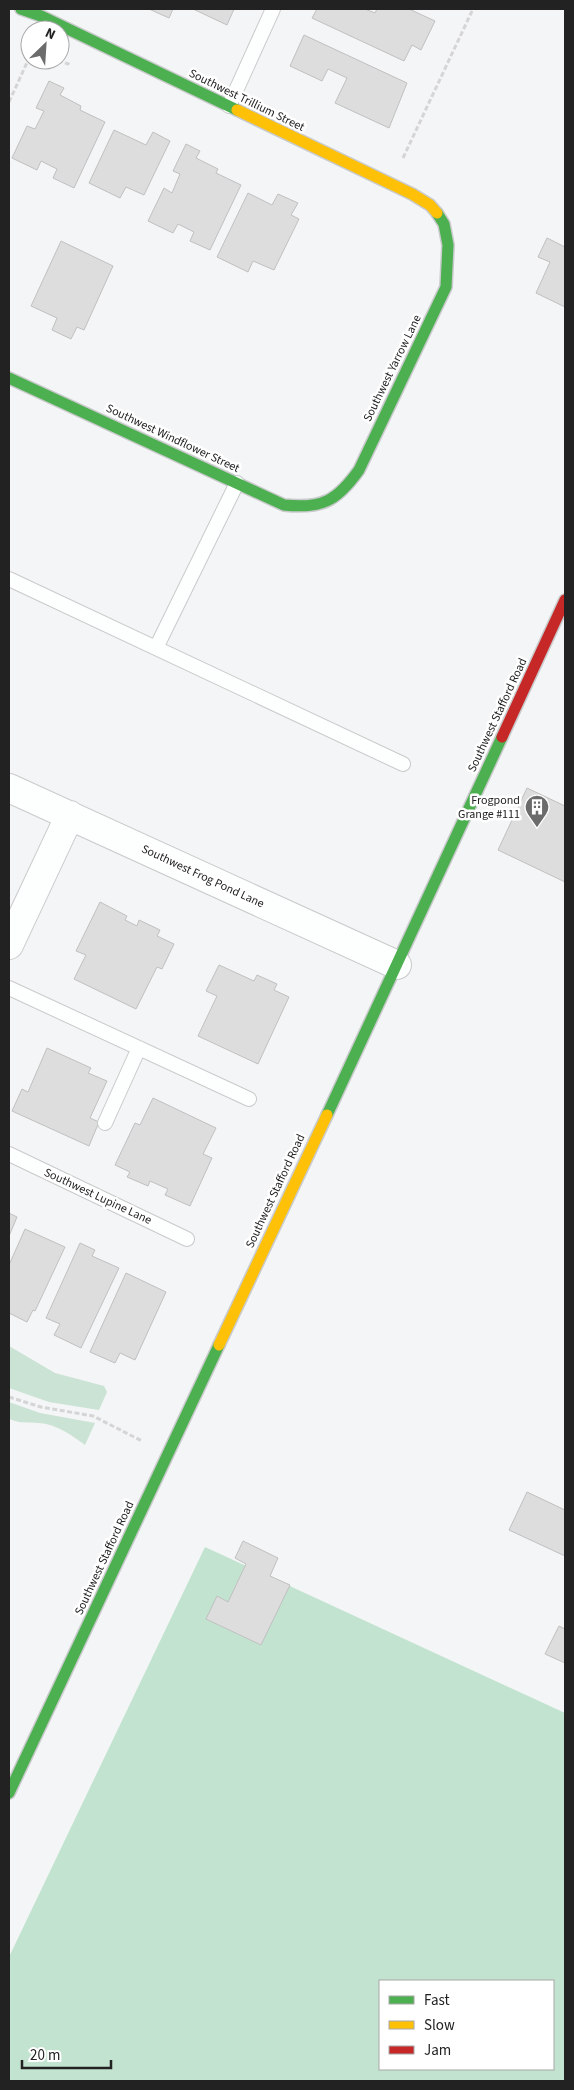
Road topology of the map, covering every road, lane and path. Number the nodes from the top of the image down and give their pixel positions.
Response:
1 (21, 9) edge
2 (273, 9) edge
3 (472, 9) edge
4 (24, 70) edge
5 (9, 102) edge
6 (229, 106) junction
7 (390, 184) junction
8 (447, 233) joint
9 (9, 378) edge
10 (237, 483) junction
11 (329, 503) joint
12 (9, 579) edge
13 (565, 600) edge
14 (156, 648) junction
15 (403, 764) dead end
16 (9, 788) edge
17 (70, 816) junction
18 (9, 945) edge
19 (397, 965) junction
20 (9, 988) edge
21 (139, 1048) junction
22 (250, 1099) dead end
23 (105, 1123) dead end
24 (9, 1154) edge
25 (187, 1239) dead end
26 (9, 1397) edge
27 (167, 1454) junction
28 (9, 1793) edge

1 - 6 main road, Southwest Trillium Street
2 - 6 lane
3 - 7 path
4 - 5 path
6 - 7 main road, Southwest Trillium Street
7 - 8 main road, Southwest Trillium Street
8 - 11 main road, Southwest Yarrow Lane
9 - 10 main road, Southwest Windflower Street
10 - 11 main road, Southwest Windflower Street
10 - 14 lane
12 - 14 lane
13 - 19 main road, Southwest Stafford Road
14 - 15 lane
16 - 17 street, Southwest Frog Pond Lane
17 - 18 street
17 - 19 street, Southwest Frog Pond Lane
19 - 27 main road, Southwest Stafford Road
20 - 21 lane
21 - 22 lane
21 - 23 lane
24 - 25 lane, Southwest Lupine Lane
26 - 27 path
27 - 28 main road, Southwest Stafford Road

